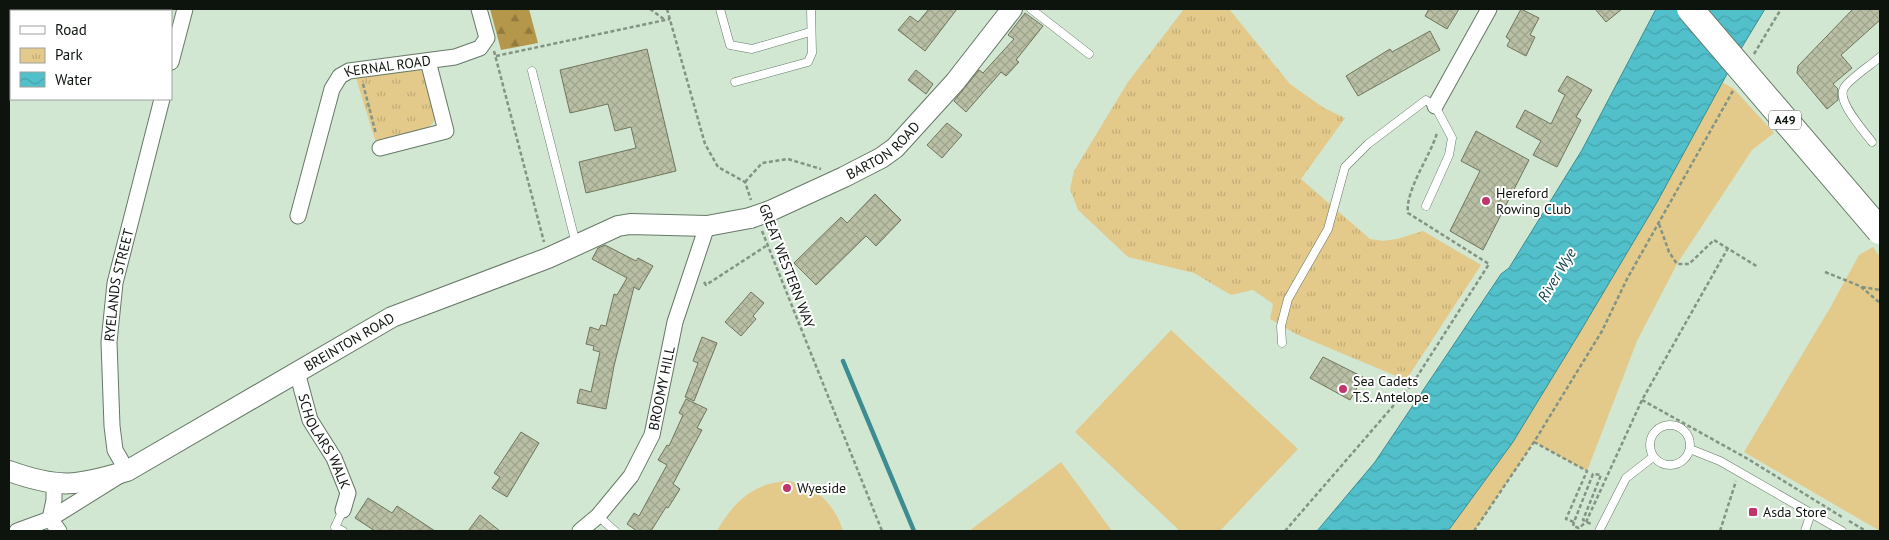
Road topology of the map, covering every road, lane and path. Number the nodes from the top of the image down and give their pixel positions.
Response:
1 (185, 9) edge
2 (479, 9) edge
3 (650, 9) edge
4 (667, 9) edge
5 (720, 9) edge
6 (811, 9) edge
7 (1012, 9) edge
8 (1031, 9) edge
9 (1489, 9) edge
10 (1690, 9) edge
11 (1713, 9) edge
12 (1781, 9) edge
13 (670, 19) junction
14 (665, 20) junction
15 (810, 32) junction
16 (1760, 43) dead end
17 (1089, 54) dead end
18 (1880, 57) edge
19 (172, 58) edge
20 (428, 61) junction
21 (359, 71) junction
22 (532, 71) dead end
23 (735, 82) dead end
24 (1734, 89) dead end
25 (162, 100) edge
26 (1436, 106) junction
27 (1872, 142) dead end
28 (380, 148) joint
29 (844, 177) junction
30 (745, 182) junction
31 (1880, 205) edge
32 (1426, 206) dead end
33 (298, 216) dead end
34 (759, 216) junction
35 (1659, 224) junction
36 (707, 226) junction
37 (1880, 231) edge
38 (576, 244) junction
39 (766, 246) junction
40 (1728, 248) junction
41 (548, 258) junction
42 (1758, 267) dead end
43 (692, 270) junction
44 (1825, 272) dead end
45 (1860, 286) junction
46 (1880, 290) edge
47 (1880, 303) edge
48 (1282, 343) dead end
49 (298, 372) junction
50 (1642, 400) junction
51 (1534, 442) junction
52 (1690, 449) junction
53 (1653, 457) junction
54 (1748, 460) junction
55 (9, 471) edge
56 (127, 471) junction
57 (1740, 473) junction
58 (54, 484) junction
59 (343, 510) joint
60 (1811, 513) junction
61 (598, 516) junction
62 (1574, 522) junction
63 (1586, 522) junction
64 (54, 525) edge
65 (1600, 530) edge
66 (17, 531) edge
67 (343, 531) edge
68 (580, 531) edge
69 (615, 531) edge
70 (882, 531) edge
71 (1285, 531) edge
72 (1474, 531) edge
73 (1720, 531) edge
74 (1805, 531) edge
75 (1842, 531) edge
76 (1866, 531) edge

1 - 19 street
2 - 20 street, KERNAL ROAD
3 - 14 path
4 - 13 path
5 - 15 lane
6 - 15 lane
7 - 29 street, BARTON ROAD
8 - 17 lane
9 - 26 street
10 - 37 highway, A49, bridge
11 - 31 highway, A49
12 - 16 path
13 - 14 path
13 - 30 path
14 - 41 path
15 - 23 lane
18 - 27 lane
20 - 21 street, KERNAL ROAD
20 - 28 street
21 - 28 path
21 - 33 street, KERNAL ROAD
22 - 38 lane
24 - 35 path
25 - 56 street, RYELANDS STREET
26 - 32 lane
26 - 48 lane
26 - 71 path
29 - 30 path
29 - 34 street, BARTON ROAD
30 - 34 path, GREAT WESTERN WAY
34 - 36 street, BARTON ROAD
34 - 39 path, GREAT WESTERN WAY
35 - 40 path
35 - 51 path
36 - 38 street, BREINTON ROAD
36 - 43 street, BROOMY HILL
38 - 41 street, BREINTON ROAD
39 - 43 path
39 - 70 path, GREAT WESTERN WAY
40 - 42 path
40 - 50 path
41 - 49 street, BREINTON ROAD
43 - 61 street, BROOMY HILL
44 - 45 path
45 - 46 path
45 - 47 path
49 - 56 street, BREINTON ROAD
49 - 59 street, SCHOLARS WALK
50 - 54 path
50 - 63 path
51 - 62 path
51 - 72 path
52 - 53 lane
52 - 53 lane
52 - 57 lane
53 - 65 lane
54 - 57 path
54 - 76 path
55 - 58 street
56 - 58 street
56 - 64 street, BREINTON ROAD
57 - 60 lane
57 - 73 path
58 - 64 street
59 - 67 lane
60 - 74 lane
60 - 75 lane
61 - 68 street, BROOMY HILL
61 - 69 lane
62 - 63 path
62 - 63 path
63 - 65 path
64 - 66 street, BREINTON ROAD

